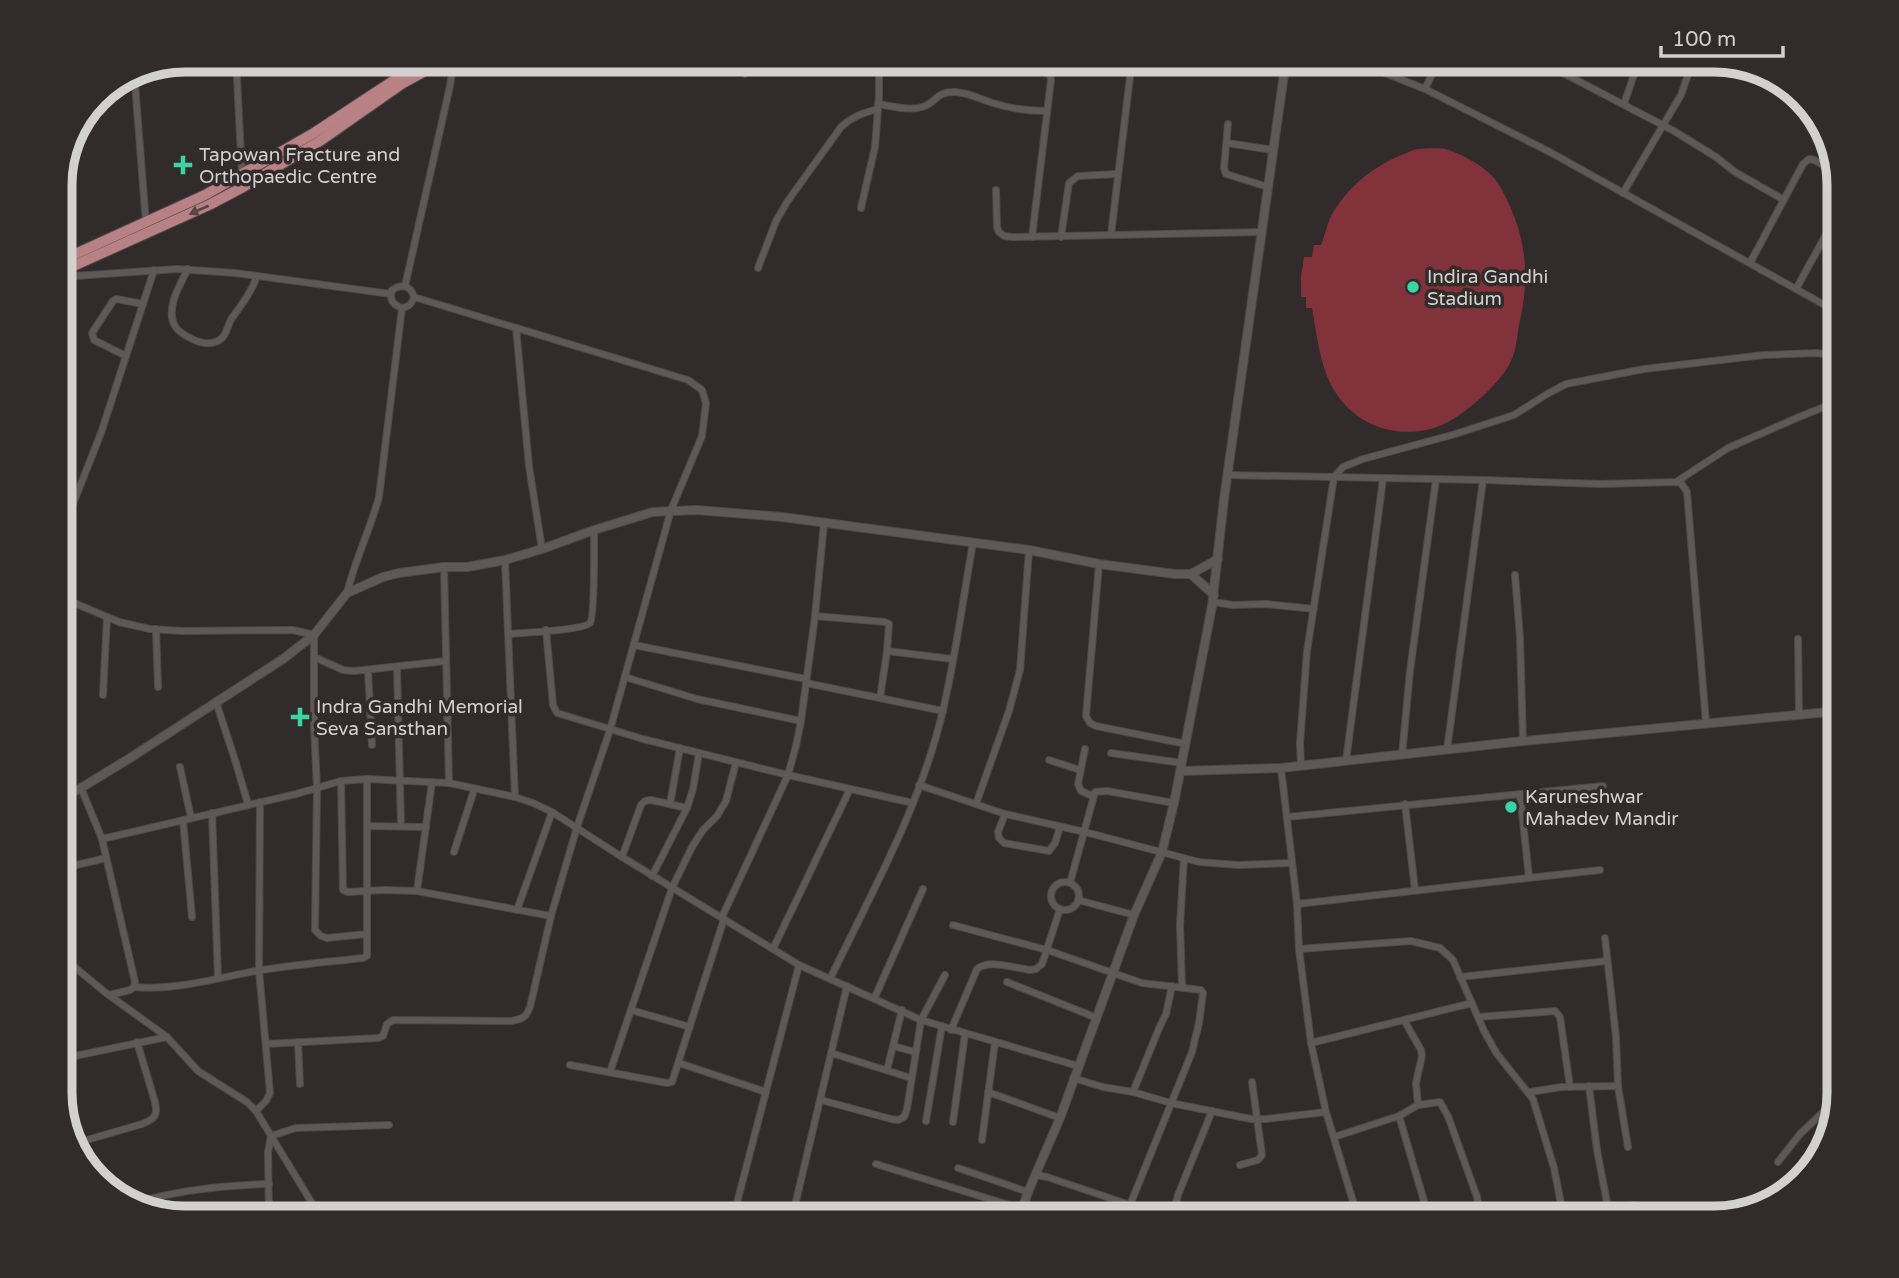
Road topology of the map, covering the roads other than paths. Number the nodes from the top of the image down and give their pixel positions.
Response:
1 (237, 72) edge
2 (399, 72) edge
3 (410, 72) edge
4 (418, 72) edge
5 (452, 72) edge
6 (879, 72) edge
7 (1045, 72) edge
8 (1131, 72) edge
9 (1284, 72) edge
10 (1383, 72) edge
11 (1434, 72) edge
12 (1561, 72) edge
13 (1635, 72) edge
14 (1689, 72) edge
15 (1565, 74) joint
16 (402, 79) junction
17 (135, 84) edge
18 (1426, 89) junction
19 (1624, 104) junction
20 (878, 107) junction
21 (1047, 111) junction
22 (1228, 124) dead end
23 (1662, 125) junction
24 (1227, 143) junction
25 (1273, 150) junction
26 (1825, 166) edge
27 (242, 174) junction
28 (1117, 174) junction
29 (1268, 187) junction
30 (996, 190) dead end
31 (1623, 192) junction
32 (1784, 200) junction
33 (861, 208) dead end
34 (146, 227) junction
35 (1262, 232) junction
36 (1827, 233) edge
37 (1111, 236) junction
38 (1032, 237) junction
39 (1060, 237) junction
40 (72, 256) edge
41 (1750, 263) junction
42 (72, 268) edge
43 (758, 268) dead end
44 (188, 269) junction
45 (154, 270) junction
46 (72, 274) edge
47 (257, 276) junction
48 (405, 286) junction
49 (1796, 289) junction
50 (391, 294) junction
51 (414, 297) junction
52 (143, 304) junction
53 (1827, 304) edge
54 (402, 308) junction
55 (516, 327) junction
56 (1827, 354) edge
57 (126, 355) junction
58 (1827, 405) edge
59 (1227, 475) junction
60 (1335, 477) junction
61 (1383, 478) junction
62 (1436, 479) junction
63 (1483, 480) junction
64 (1676, 482) junction
65 (72, 507) edge
66 (671, 510) junction
67 (824, 523) junction
68 (594, 530) junction
69 (973, 542) junction
70 (542, 549) junction
71 (1029, 550) junction
72 (1218, 559) junction
73 (505, 560) junction
74 (1099, 564) junction
75 (443, 567) junction
76 (1191, 574) junction
77 (1515, 575) dead end
78 (348, 593) junction
79 (1213, 598) junction
80 (72, 602) edge
81 (1314, 609) junction
82 (815, 616) junction
83 (107, 617) junction
84 (156, 629) junction
85 (546, 630) junction
86 (508, 634) junction
87 (314, 635) junction
88 (1798, 639) dead end
89 (634, 645) junction
90 (887, 651) junction
91 (314, 657) junction
92 (952, 659) junction
93 (446, 661) junction
94 (397, 668) junction
95 (368, 670) junction
96 (625, 677) junction
97 (806, 681) junction
98 (158, 687) dead end
99 (103, 695) dead end
100 (880, 698) junction
101 (216, 702) junction
102 (943, 711) junction
103 (1827, 712) edge
104 (1799, 715) junction
105 (801, 721) junction
106 (1706, 723) junction
107 (610, 730) junction
108 (1523, 741) junction
109 (1186, 744) junction
110 (372, 745) dead end
111 (680, 748) junction
112 (1085, 749) dead end
113 (1447, 750) junction
114 (699, 752) junction
115 (1111, 753) dead end
116 (1402, 755) junction
117 (1049, 760) dead end
118 (1346, 761) junction
119 (736, 762) junction
120 (180, 766) dead end
121 (1301, 766) junction
122 (1181, 767) junction
123 (1281, 768) junction
124 (1080, 770) junction
125 (788, 775) junction
126 (367, 779) junction
127 (341, 781) junction
128 (401, 781) junction
129 (432, 782) junction
130 (449, 783) junction
131 (919, 785) junction
132 (1603, 786) dead end
133 (81, 788) junction
134 (317, 788) junction
135 (850, 789) junction
136 (474, 790) junction
137 (72, 792) edge
138 (1520, 794) junction
139 (1093, 796) junction
140 (514, 797) junction
141 (260, 802) junction
142 (913, 803) junction
143 (1174, 803) junction
144 (248, 804) junction
145 (670, 804) junction
146 (976, 804) junction
147 (1405, 804) junction
148 (687, 808) junction
149 (552, 812) junction
150 (212, 813) junction
151 (1004, 814) junction
152 (1287, 817) junction
153 (187, 819) junction
154 (367, 826) junction
155 (401, 826) junction
156 (426, 827) junction
157 (577, 827) junction
158 (1060, 827) junction
159 (1085, 832) junction
160 (102, 839) junction
161 (454, 852) dead end
162 (1163, 852) junction
163 (622, 857) junction
164 (106, 858) junction
165 (1184, 858) junction
166 (1292, 863) junction
167 (72, 866) edge
168 (1600, 870) dead end
169 (652, 876) junction
170 (1529, 877) junction
171 (1070, 883) junction
172 (672, 888) junction
173 (923, 888) dead end
174 (1415, 890) junction
175 (366, 891) junction
176 (417, 891) junction
177 (1078, 900) junction
178 (1297, 904) junction
179 (1060, 909) junction
180 (517, 910) junction
181 (1134, 915) junction
182 (551, 916) junction
183 (192, 918) dead end
184 (723, 918) junction
185 (953, 925) dead end
186 (367, 934) junction
187 (1605, 938) dead end
188 (773, 949) junction
189 (1299, 949) junction
190 (1047, 950) junction
191 (1607, 961) junction
192 (72, 965) edge
193 (799, 965) junction
194 (259, 970) junction
195 (1113, 972) junction
196 (945, 975) dead end
197 (1460, 976) junction
198 (218, 978) junction
199 (830, 979) junction
200 (1007, 982) dead end
201 (847, 986) junction
202 (1172, 986) junction
203 (134, 987) junction
204 (1182, 987) junction
205 (109, 995) junction
206 (874, 999) junction
207 (1472, 1003) junction
208 (631, 1010) junction
209 (902, 1010) junction
210 (1478, 1017) junction
211 (1097, 1018) junction
212 (921, 1020) junction
213 (1404, 1020) junction
214 (943, 1026) junction
215 (690, 1027) junction
216 (951, 1030) junction
217 (965, 1034) junction
218 (167, 1037) junction
219 (137, 1042) junction
220 (298, 1042) junction
221 (995, 1042) junction
222 (1311, 1043) junction
223 (266, 1044) junction
224 (893, 1046) junction
225 (915, 1052) junction
226 (831, 1053) junction
227 (72, 1056) edge
228 (679, 1063) junction
229 (570, 1065) dead end
230 (1078, 1066) junction
231 (887, 1070) junction
232 (610, 1072) junction
233 (911, 1078) junction
234 (1073, 1078) junction
235 (1252, 1082) dead end
236 (300, 1084) dead end
237 (1589, 1086) junction
238 (1618, 1086) junction
239 (1570, 1087) junction
240 (1133, 1091) junction
241 (766, 1092) junction
242 (988, 1092) junction
243 (1530, 1092) junction
244 (821, 1100) junction
245 (1171, 1103) junction
246 (1418, 1105) junction
247 (1826, 1110) edge
248 (256, 1111) junction
249 (1212, 1111) junction
250 (1326, 1112) junction
251 (1399, 1116) junction
252 (1060, 1118) junction
253 (1257, 1120) junction
254 (926, 1121) dead end
255 (953, 1122) dead end
256 (389, 1125) dead end
257 (271, 1136) junction
258 (1334, 1137) junction
259 (982, 1140) dead end
260 (83, 1141) edge
261 (1628, 1147) dead end
262 (1777, 1162) dead end
263 (876, 1164) dead end
264 (1240, 1165) dead end
265 (958, 1168) dead end
266 (1036, 1175) junction
267 (269, 1184) junction
268 (1028, 1192) junction
269 (146, 1199) edge
270 (1130, 1205) junction
271 (269, 1206) edge
272 (313, 1206) edge
273 (736, 1206) edge
274 (795, 1206) edge
275 (1012, 1206) edge
276 (1023, 1206) edge
277 (1133, 1206) edge
278 (1174, 1206) edge
279 (1353, 1206) edge
280 (1425, 1206) edge
281 (1479, 1206) edge
282 (1561, 1206) edge
283 (1607, 1206) edge

1 - 27 street
2 - 16 street
3 - 16 main road
4 - 16 main road
5 - 48 street
6 - 20 street
7 - 21 street
8 - 28 street
9 - 25 street
10 - 18 street
11 - 18 street
12 - 15 street
13 - 19 street
14 - 23 street
15 - 19 street
16 - 27 main road
16 -> 34 main road
17 - 34 street
18 - 31 street
19 - 23 street
20 - 21 street
20 - 33 street
20 - 43 street
21 - 38 street
22 - 24 street
23 - 31 street
23 - 32 street
24 - 25 street
24 - 29 street
25 - 29 street
26 - 32 street
27 - 34 main road
28 - 37 street
28 - 39 street
29 - 35 street
30 - 38 street
31 - 41 street
32 - 41 street
34 - 40 main road
34 - 42 main road
35 - 37 street
35 - 59 street
36 - 49 street
37 - 39 street
38 - 39 street
41 - 49 street
44 - 45 street
44 - 47 street
44 - 47 street
45 - 46 street
45 - 52 street
47 - 50 street
48 - 50 street
48 - 51 street
49 - 53 street
50 - 54 street
51 - 54 street
51 - 55 street
52 - 57 street
52 - 57 street
54 - 78 street
55 - 66 street
55 - 70 street
56 - 60 street
57 - 65 street
58 - 64 street
59 - 60 street
59 - 72 street
60 - 61 street
60 - 81 street
61 - 62 street
61 - 118 street
62 - 63 street
62 - 116 street
63 - 64 street
63 - 113 street
64 - 106 street
66 - 67 street
66 - 68 street
66 - 89 street
67 - 69 street
67 - 82 street
68 - 70 street
68 - 85 street
69 - 71 street
69 - 92 street
70 - 73 street
71 - 74 street
71 - 146 street
72 - 76 street
72 - 79 street
73 - 75 street
73 - 86 street
74 - 76 street
74 - 109 street
75 - 78 street
75 - 93 street
76 - 79 street
77 - 108 street
78 - 87 street
79 - 81 street
79 - 109 street
80 - 83 street
81 - 121 street
82 - 90 street
82 - 97 street
83 - 84 street
83 - 99 street
84 - 87 street
84 - 98 street
85 - 86 street
85 - 107 street
86 - 140 street
87 - 91 street
87 - 101 street
88 - 104 street
89 - 96 street
89 - 97 street
90 - 92 street
90 - 100 street
91 - 95 street
91 - 134 street
92 - 102 street
93 - 94 street
93 - 130 street
94 - 95 street
94 - 128 street
95 - 110 street
96 - 105 street
96 - 107 street
97 - 100 street
97 - 105 street
100 - 102 street
101 - 133 street
101 - 144 street
102 - 131 street
103 - 104 street
104 - 106 street
105 - 125 street
106 - 108 street
107 - 111 street
107 - 157 street
108 - 113 street
109 - 122 street
111 - 114 street
111 - 145 street
112 - 124 street
113 - 116 street
114 - 119 street
114 - 148 street
115 - 122 street
116 - 118 street
117 - 124 street
118 - 121 street
119 - 125 street
119 - 172 street
120 - 153 street
121 - 123 street
122 - 123 street
122 - 143 street
123 - 152 street
124 - 139 street
125 - 135 street
125 - 184 street
126 - 127 street
126 - 128 street
126 - 154 street
127 - 134 street
127 - 175 street
128 - 129 street
128 - 155 street
129 - 130 street
129 - 156 street
130 - 136 street
131 - 142 street
131 - 146 street
132 - 138 street
133 - 137 street
133 - 160 street
134 - 141 street
134 - 186 street
135 - 142 street
135 - 188 street
136 - 140 street
136 - 161 street
138 - 147 street
138 - 170 street
139 - 143 street
139 - 159 street
140 - 149 street
141 - 144 street
141 - 194 street
142 - 199 street
143 - 162 street
144 - 150 street
145 - 148 street
145 - 163 street
146 - 151 street
147 - 152 street
147 - 174 street
148 - 169 street
149 - 157 street
149 - 180 street
150 - 153 street
150 - 198 street
151 - 158 street
151 - 158 street
152 - 166 street
153 - 160 street
153 - 183 street
154 - 155 street
154 - 175 street
155 - 156 street
156 - 176 street
157 - 163 street
157 - 182 street
158 - 159 street
159 - 162 street
159 - 171 street
160 - 164 street
162 - 165 street
162 - 181 street
163 - 169 street
164 - 167 street
164 - 203 street
165 - 166 street
165 - 204 street
166 - 178 street
168 - 170 street
169 - 172 street
170 - 174 street
171 - 177 street
171 - 179 street
172 - 184 street
172 - 208 street
173 - 206 street
174 - 178 street
175 - 176 street
175 - 186 street
176 - 180 street
177 - 179 street
177 - 181 street
178 - 189 street
179 - 190 street
180 - 182 street
181 - 195 street
182 - 220 street
184 - 188 street
184 - 215 street
185 - 190 street
186 - 194 street
187 - 191 street
188 - 193 street
189 - 197 street
189 - 222 street
190 - 195 street
190 - 216 street
191 - 197 street
191 - 238 street
192 - 205 street
193 - 199 street
193 - 241 street
194 - 198 street
194 - 223 street
195 - 202 street
195 - 211 street
196 - 212 street
197 - 207 street
198 - 203 street
199 - 201 street
200 - 211 street
201 - 206 street
201 - 226 street
202 - 204 street
202 - 240 street
203 - 205 street
204 - 245 street
205 - 218 street
206 - 209 street
207 - 210 street
207 - 213 street
208 - 215 street
208 - 232 street
209 - 212 street
209 - 224 street
210 - 239 street
210 - 243 street
211 - 230 street
212 - 214 street
212 - 225 street
213 - 222 street
213 - 246 street
214 - 216 street
214 - 254 street
215 - 228 street
216 - 217 street
217 - 221 street
217 - 255 street
218 - 219 street
218 - 248 street
219 - 227 street
219 - 260 street
220 - 223 street
220 - 236 street
221 - 230 street
221 - 242 street
222 - 250 street
223 - 248 street
224 - 225 street
224 - 231 street
225 - 233 street
226 - 231 street
226 - 244 street
228 - 232 street
228 - 241 street
229 - 232 street
230 - 234 street
231 - 233 street
233 - 244 street
234 - 240 street
234 - 252 street
235 - 253 street
237 - 238 street
237 - 239 street
237 - 283 street
238 - 261 street
239 - 243 street
240 - 245 street
241 - 273 street
242 - 252 street
242 - 259 street
243 - 282 street
244 - 274 street
245 - 249 street
245 - 270 street
246 - 251 street
246 - 281 street
247 - 262 street
248 - 257 street
249 - 253 street
249 - 278 street
250 - 253 street
250 - 258 street
251 - 258 street
251 - 280 street
252 - 266 street
253 - 264 street
256 - 257 street
257 - 267 street
257 - 272 street
258 - 279 street
263 - 275 street
265 - 268 street
266 - 268 street
266 - 270 street
267 - 269 street
267 - 271 street
268 - 276 street
270 - 277 street

